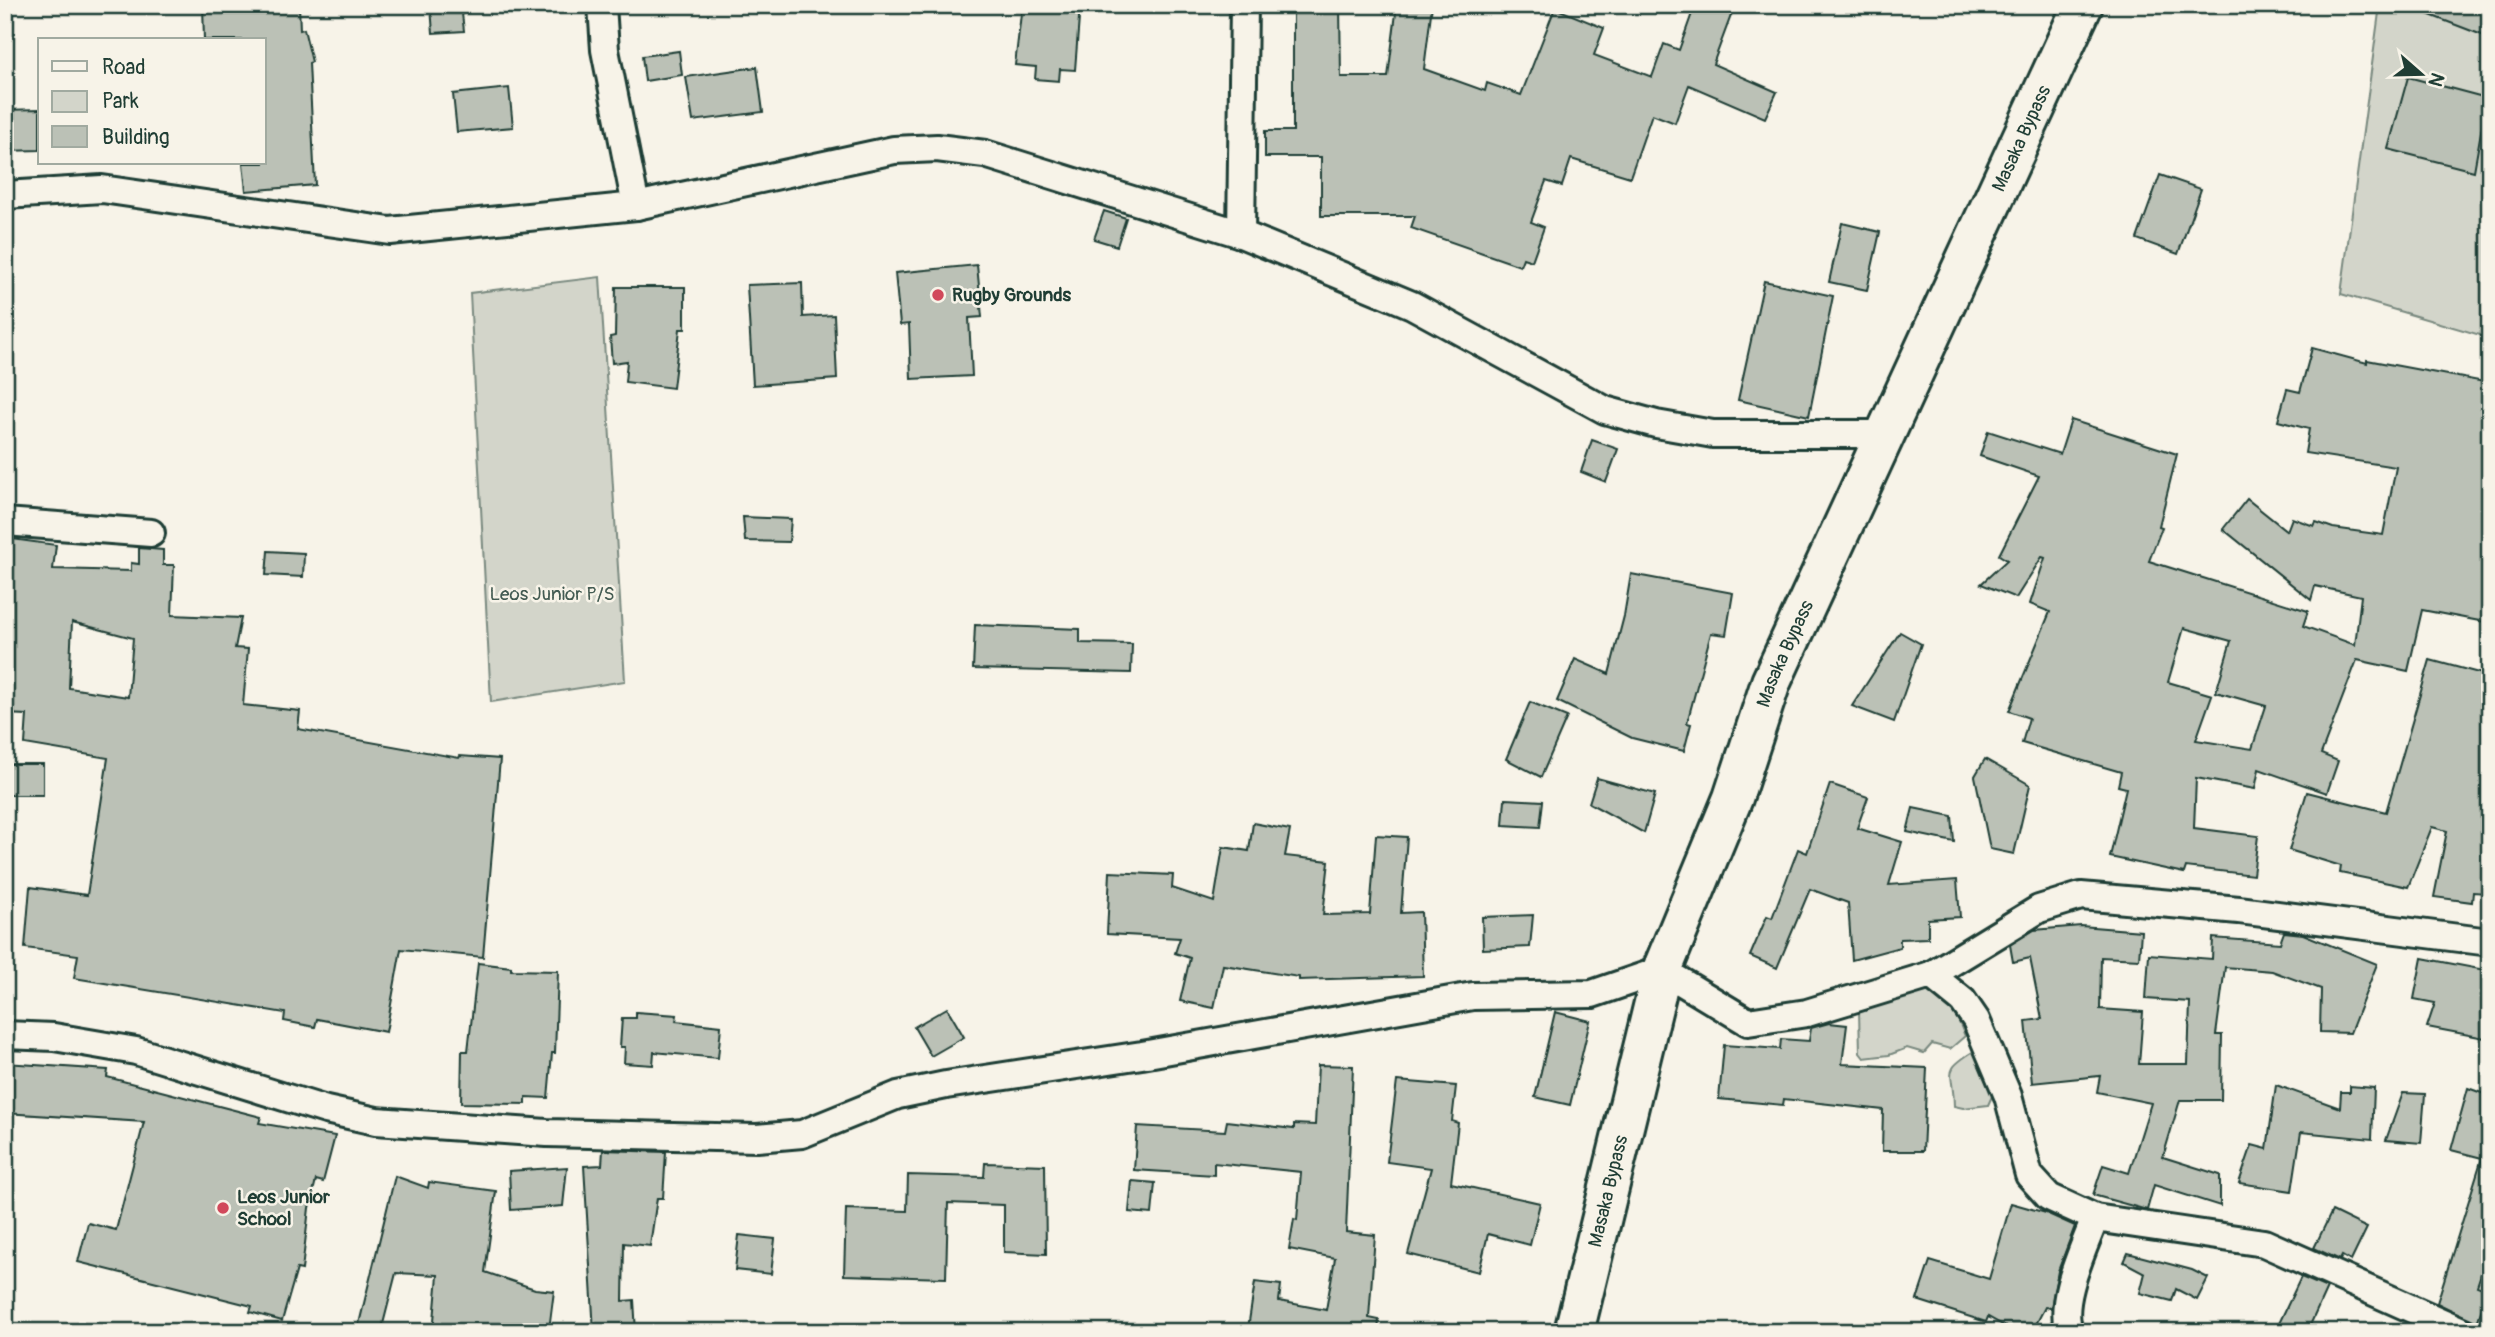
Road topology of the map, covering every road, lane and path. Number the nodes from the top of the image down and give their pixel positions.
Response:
1 (602, 5) edge
2 (1244, 5) edge
3 (2083, 5) edge
4 (5, 195) edge
5 (636, 206) junction
6 (1241, 234) junction
7 (1888, 434) junction
8 (5, 522) edge
9 (151, 533) dead end
10 (2490, 942) edge
11 (1662, 970) junction
12 (1931, 975) junction
13 (5, 1035) edge
14 (2095, 1218) junction
15 (1574, 1332) edge
16 (2070, 1332) edge
17 (2464, 1332) edge

1 - 5 street
2 - 6 street
3 - 7 highway, Masaka Bypass
4 - 5 street
5 - 6 street
6 - 7 street
7 - 11 highway, Masaka Bypass
8 - 9 street
10 - 12 street
11 - 12 street
11 - 13 street
11 - 15 highway, Masaka Bypass
12 - 14 street
14 - 16 street
14 - 17 street

